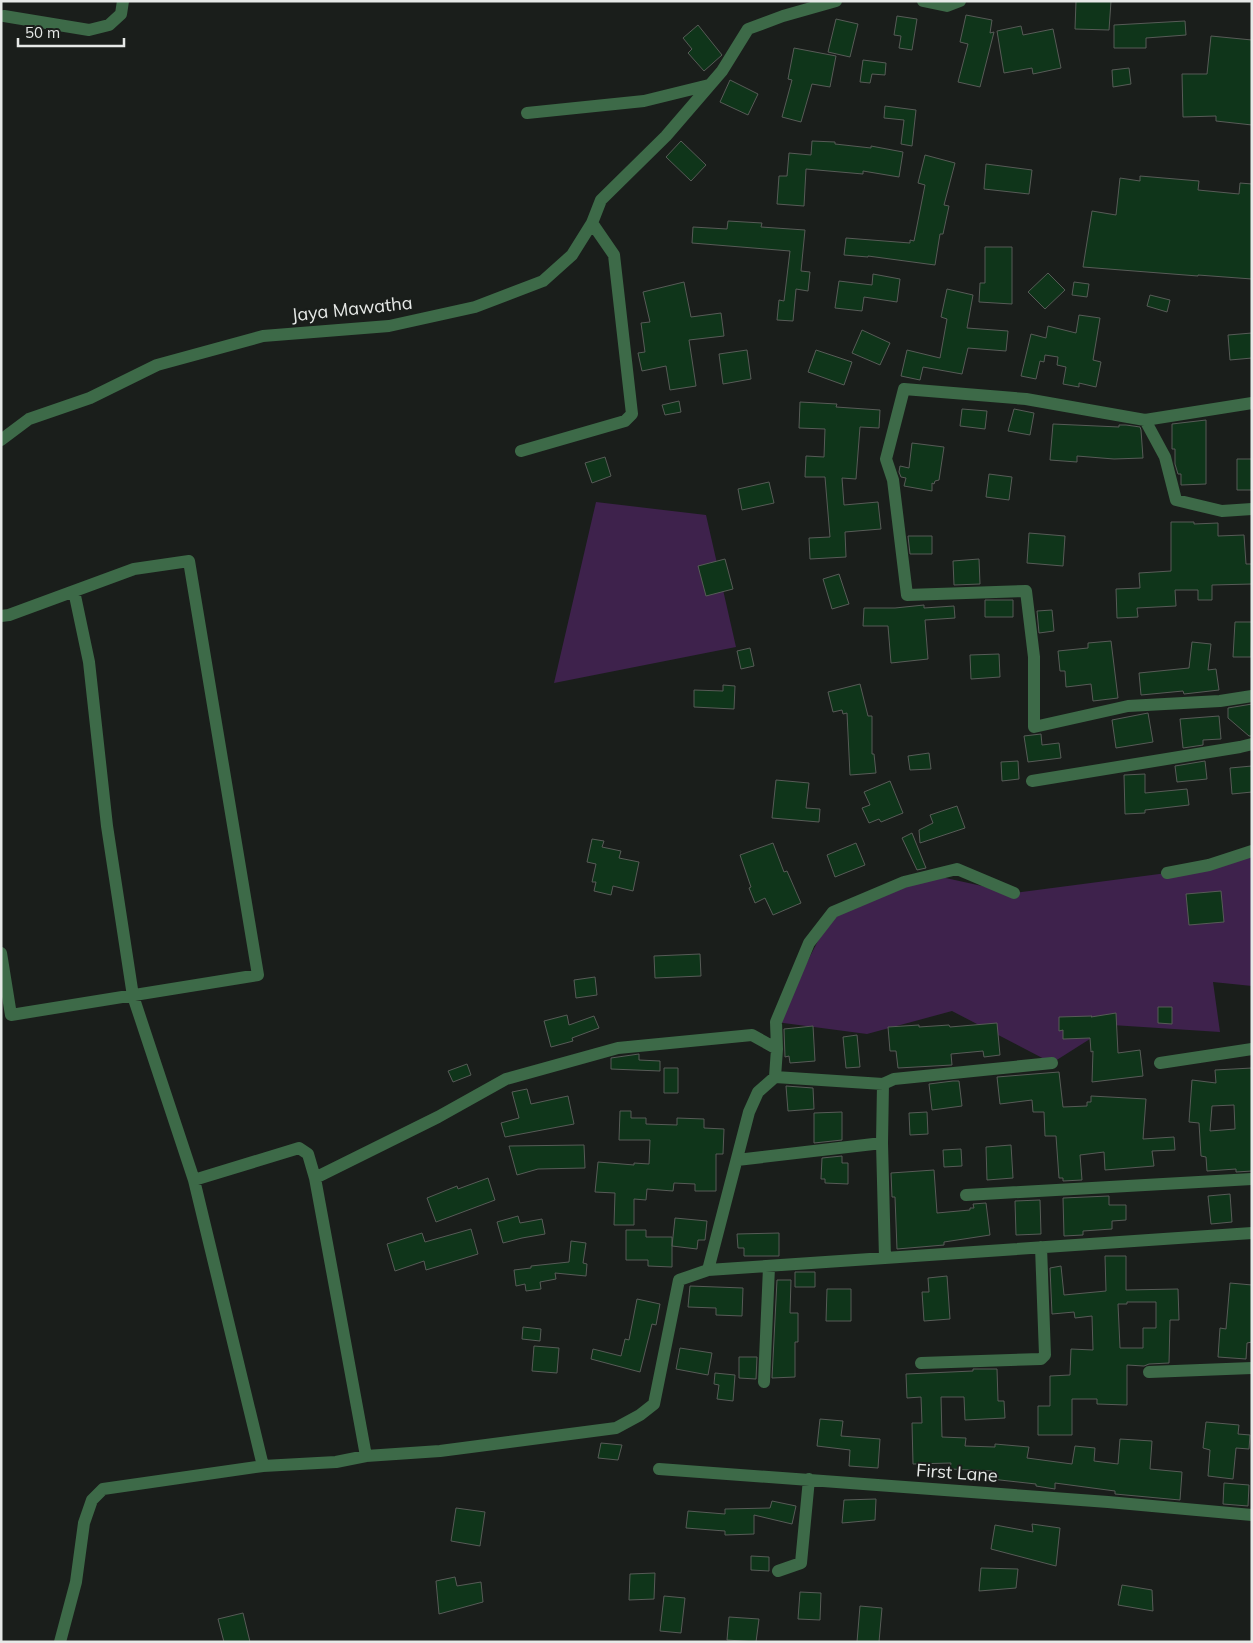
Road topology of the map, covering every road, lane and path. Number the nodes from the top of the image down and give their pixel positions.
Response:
1 (123, 1) edge
2 (836, 1) edge
3 (923, 1) edge
4 (960, 1) edge
5 (4, 16) dead end
6 (712, 83) junction
7 (527, 113) dead end
8 (592, 223) junction
9 (1252, 403) edge
10 (1146, 420) junction
11 (1, 440) edge
12 (521, 451) dead end
13 (1252, 509) edge
14 (74, 590) junction
15 (1, 616) edge
16 (1252, 696) edge
17 (1252, 744) edge
18 (1032, 781) dead end
19 (1252, 851) edge
20 (1167, 873) dead end
21 (1014, 893) dead end
22 (1, 953) edge
23 (132, 996) junction
24 (778, 1049) junction
25 (1252, 1050) edge
26 (1052, 1063) dead end
27 (1160, 1063) dead end
28 (775, 1077) junction
29 (883, 1084) junction
30 (882, 1143) junction
31 (737, 1160) junction
32 (316, 1178) junction
33 (194, 1180) junction
34 (1252, 1180) edge
35 (966, 1195) dead end
36 (1252, 1233) edge
37 (1041, 1247) junction
38 (885, 1258) junction
39 (769, 1267) junction
40 (708, 1270) junction
41 (921, 1363) dead end
42 (1252, 1368) edge
43 (1149, 1372) dead end
44 (764, 1382) dead end
45 (366, 1456) junction
46 (263, 1466) junction
47 (659, 1469) dead end
48 (809, 1479) junction
49 (1252, 1515) edge
50 (778, 1571) dead end
51 (60, 1642) edge

1 - 5 street
2 - 6 street, Jaya Mawatha
3 - 4 street
6 - 7 street
6 - 8 street, Jaya Mawatha
8 - 11 street, Jaya Mawatha
8 - 12 street
9 - 10 street
10 - 13 street
10 - 16 street
14 - 15 street
14 - 23 street
14 - 23 street
17 - 18 street
19 - 20 street
21 - 24 street
22 - 23 street
23 - 33 street
24 - 28 street
24 - 32 street
25 - 27 street
26 - 29 street
28 - 29 street
28 - 31 street
29 - 30 street
30 - 31 street
30 - 38 street
31 - 40 street
32 - 33 street
32 - 45 street
33 - 46 street
34 - 35 street
36 - 37 street
37 - 38 street
37 - 41 street
38 - 39 street
39 - 40 street
39 - 44 street
40 - 45 street
42 - 43 street
45 - 46 street
46 - 51 street
47 - 48 street, First Lane
48 - 49 street, First Lane
48 - 50 street

